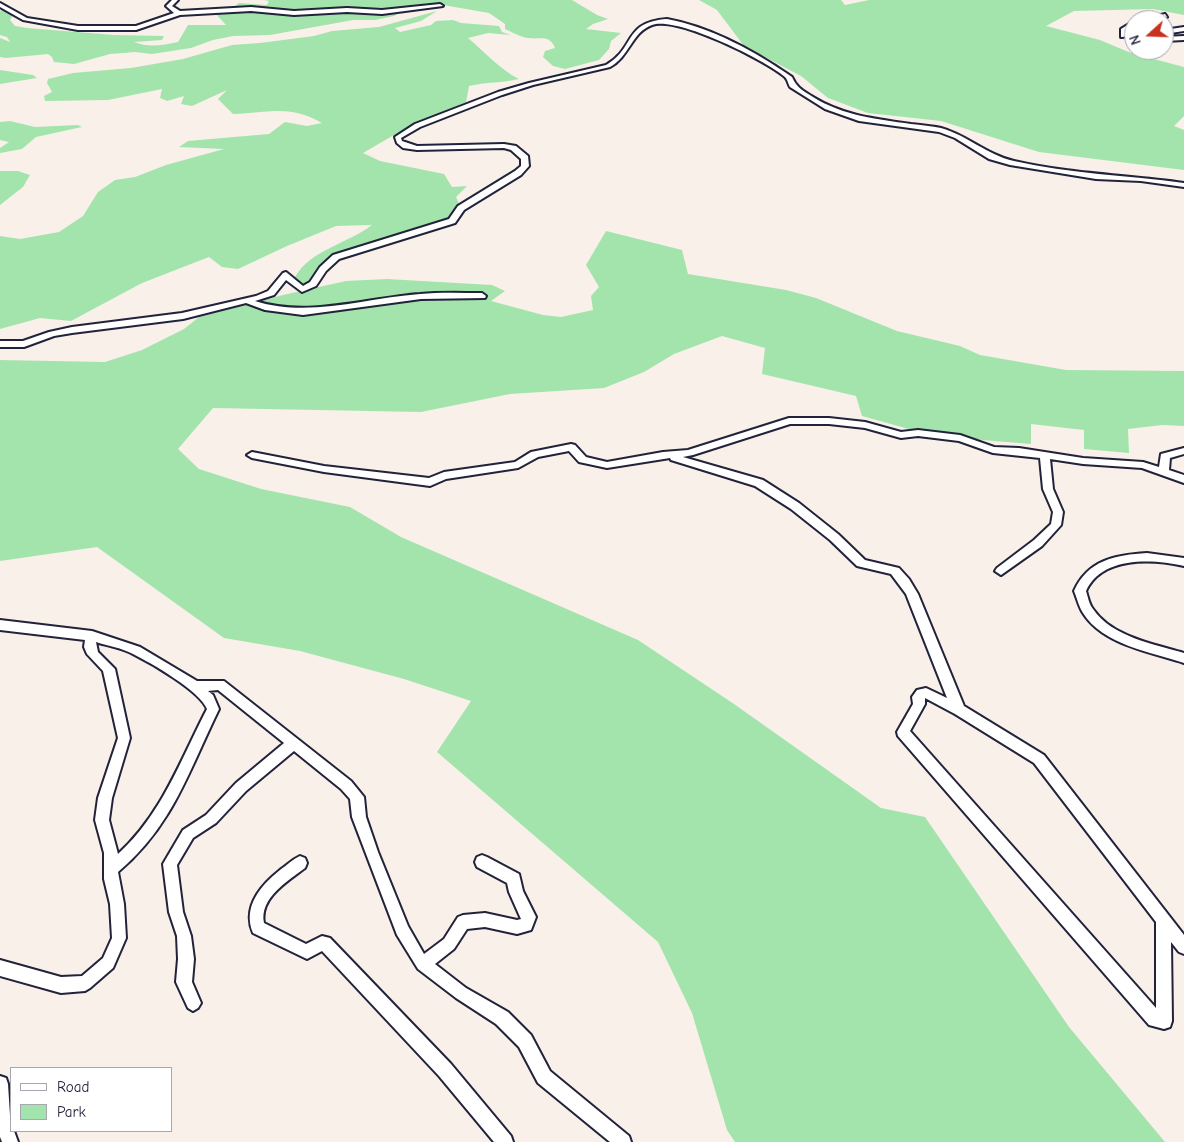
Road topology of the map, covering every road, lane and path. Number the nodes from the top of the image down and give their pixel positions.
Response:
1 (175, 0) edge
2 (0, 5) edge
3 (440, 6) dead end
4 (179, 13) junction
5 (81, 21) dead end
6 (111, 27) junction
7 (1184, 185) edge
8 (482, 296) dead end
9 (246, 301) junction
10 (0, 344) edge
11 (1184, 451) edge
12 (252, 455) dead end
13 (663, 455) junction
14 (1045, 455) junction
15 (1164, 472) junction
16 (1184, 479) edge
17 (1184, 562) edge
18 (1001, 571) dead end
19 (0, 624) edge
20 (92, 636) junction
21 (1184, 658) edge
22 (195, 686) junction
23 (960, 710) junction
24 (294, 744) junction
25 (482, 862) dead end
26 (300, 863) dead end
27 (111, 869) junction
28 (1163, 918) junction
29 (1184, 947) edge
30 (423, 964) junction
31 (0, 968) edge
32 (192, 1003) dead end
33 (4, 1087) edge
34 (10, 1142) edge
35 (505, 1142) edge
36 (624, 1142) edge

1 - 4 street
2 - 6 street
3 - 4 street
4 - 6 street
5 - 6 street
7 - 9 street
8 - 9 street
9 - 10 street
11 - 15 street
12 - 13 street
13 - 14 street
13 - 23 street
14 - 15 street
14 - 18 street
15 - 16 street
17 - 21 street
19 - 20 street
20 - 22 street
20 - 27 street
22 - 24 street
22 - 27 street
23 - 28 street
23 - 28 street
24 - 30 street
24 - 32 street
25 - 30 street
26 - 35 street
27 - 31 street
28 - 29 street
30 - 36 street
33 - 34 street

